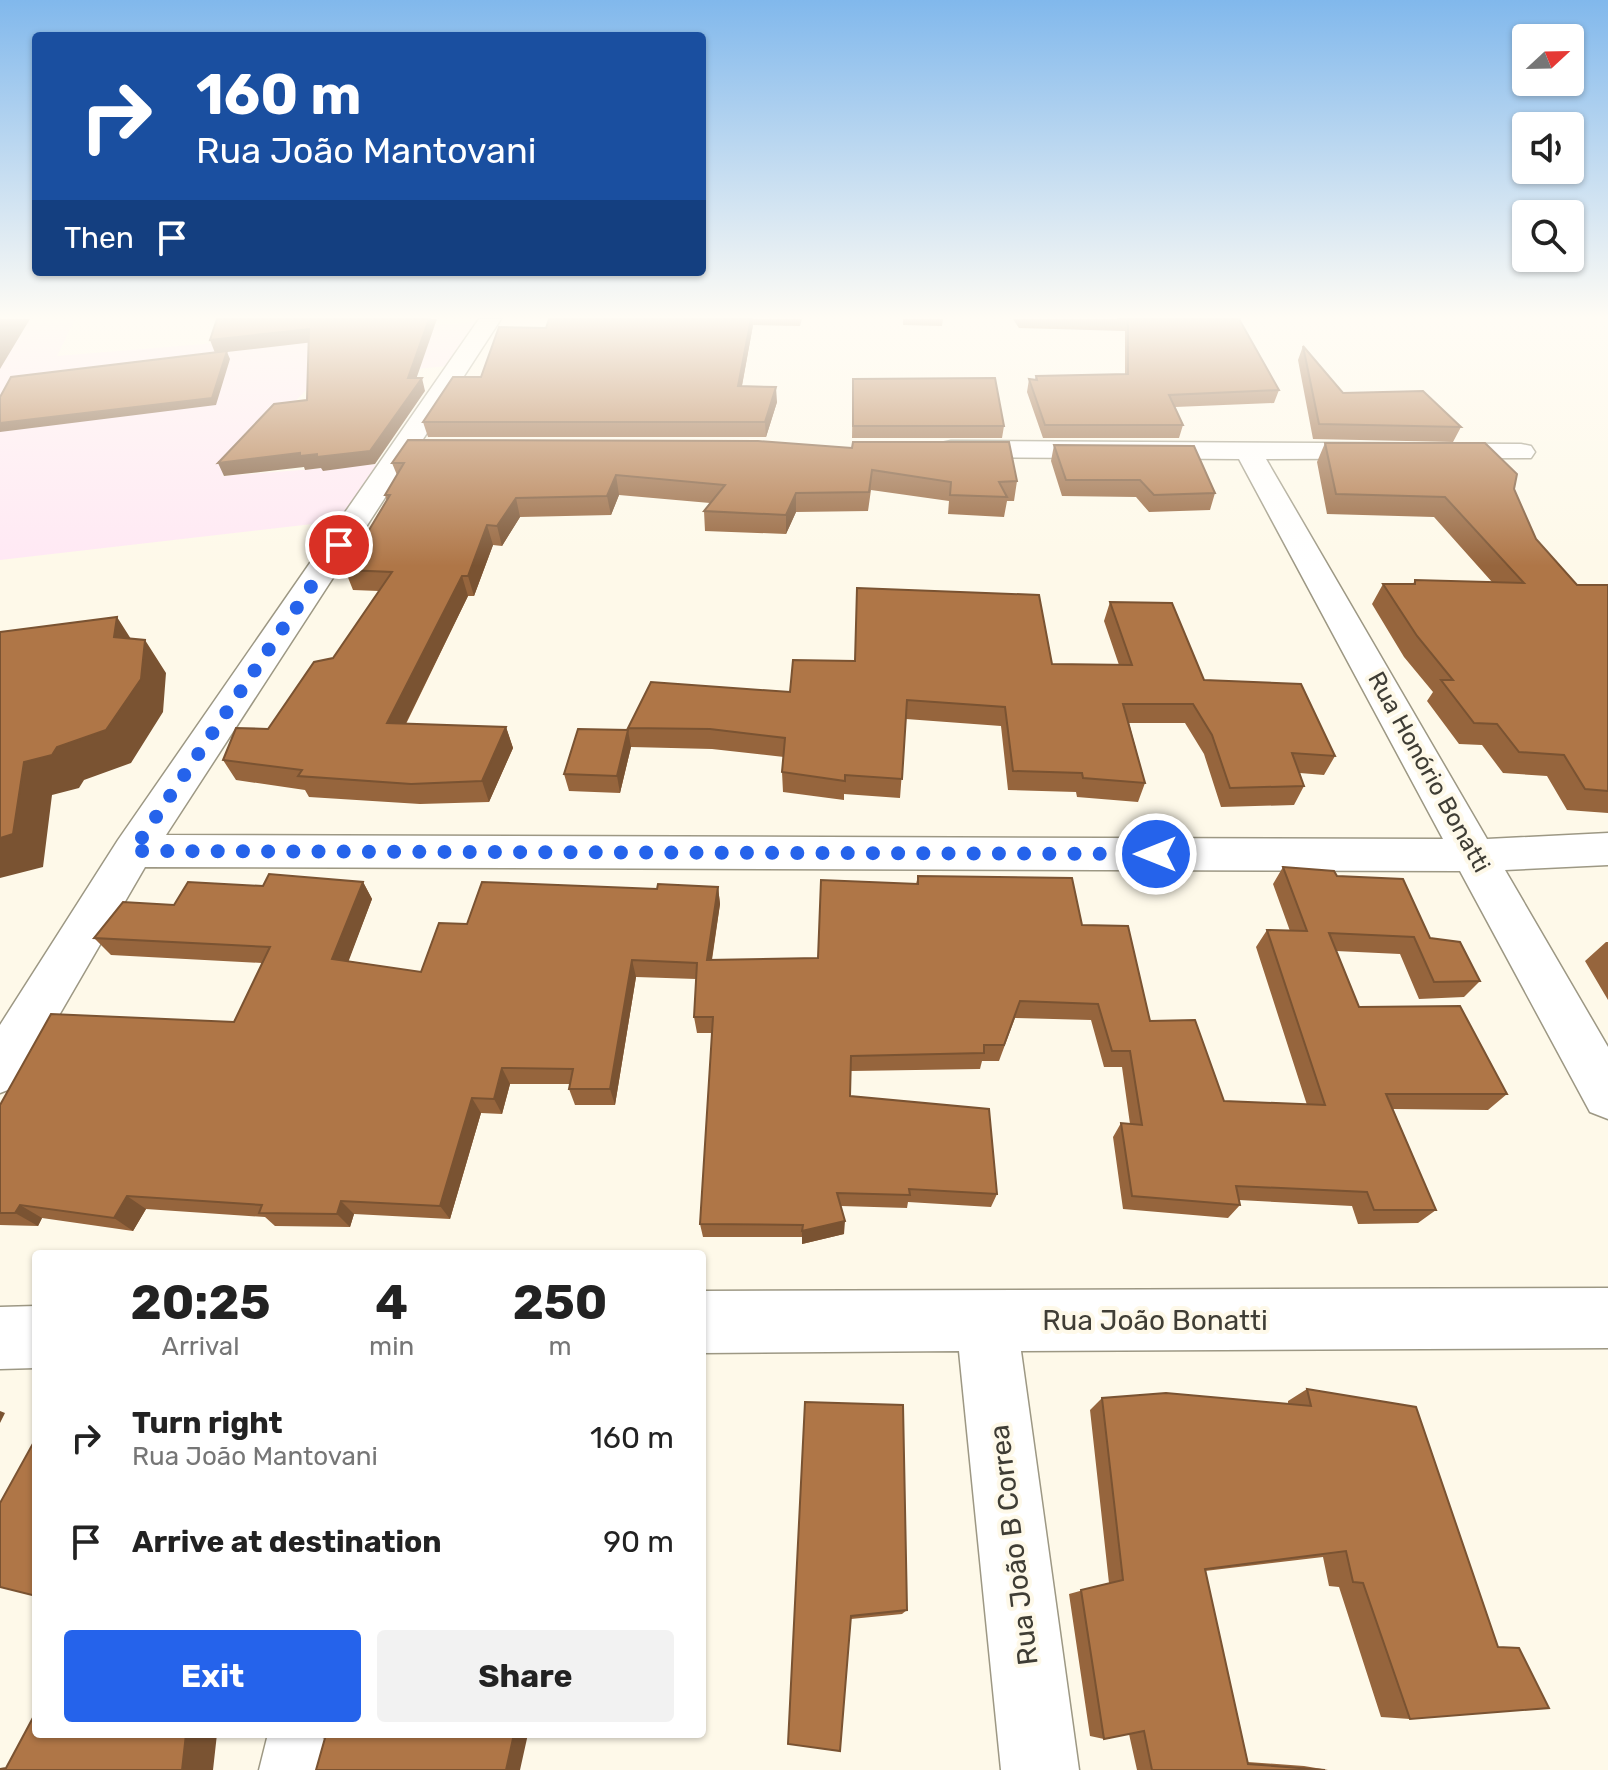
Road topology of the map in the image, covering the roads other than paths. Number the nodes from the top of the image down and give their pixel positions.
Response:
1 (445, 402) edge
2 (929, 449) edge
3 (1247, 449) junction
4 (1521, 452) dead end
5 (1608, 849) edge
6 (133, 851) junction
7 (1476, 855) junction
8 (0, 1070) edge
9 (1608, 1095) edge
10 (1608, 1318) edge
11 (986, 1320) junction
12 (706, 1322) edge
13 (32, 1337) edge
14 (0, 1338) edge
15 (306, 1738) edge
16 (298, 1770) edge
17 (1040, 1770) edge

1 - 6 street
2 - 3 street
3 - 4 street
3 - 7 street, Rua Honório Bonatti
5 - 7 street
6 - 7 street
6 - 8 street
7 - 9 street, Rua Honório Bonatti
10 - 11 street, Rua João Bonatti
11 - 12 street, Rua João Bonatti
11 - 17 street, Rua João B Correa
13 - 14 street
15 - 16 street

